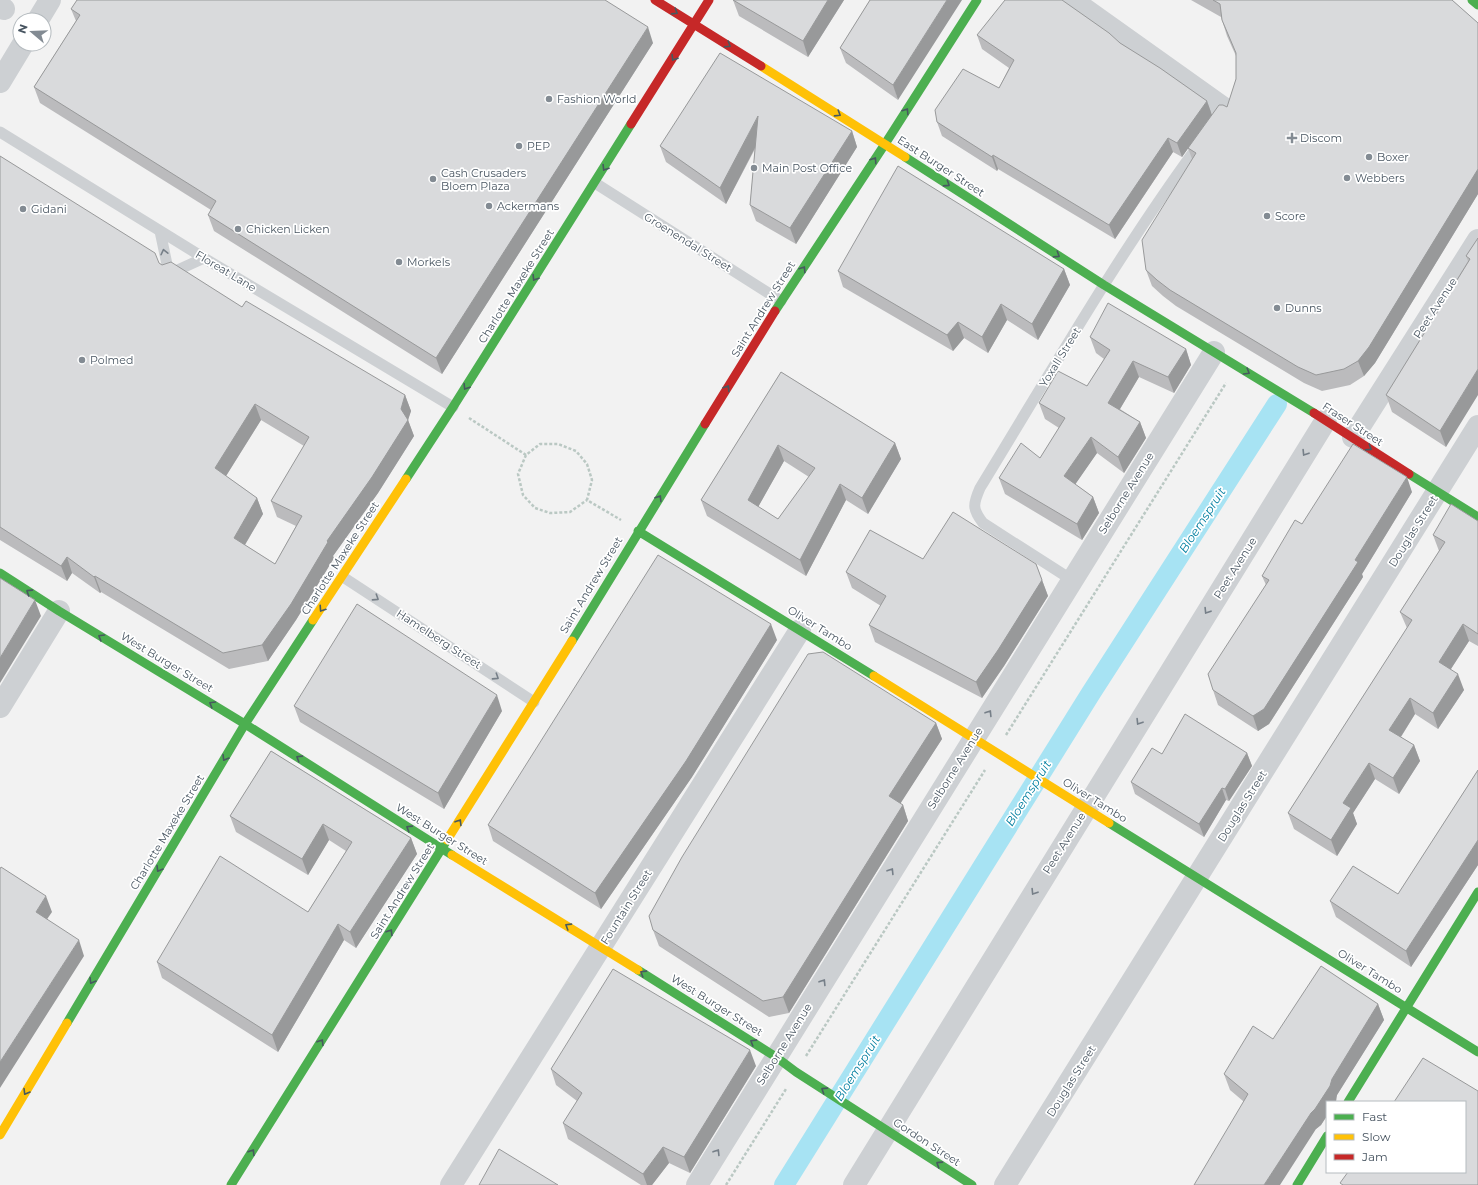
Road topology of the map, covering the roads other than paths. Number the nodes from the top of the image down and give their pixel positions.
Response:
1 (50, 0) edge
2 (655, 0) edge
3 (709, 0) edge
4 (977, 0) edge
5 (1072, 0) edge
6 (1472, 0) edge
7 (1478, 5) edge
8 (43, 12) edge
9 (695, 24) junction
10 (18, 52) edge
11 (0, 82) edge
12 (1223, 112) edge
13 (0, 132) edge
14 (1207, 133) edge
15 (885, 144) junction
16 (595, 183) junction
17 (160, 231) junction
18 (1478, 240) edge
19 (204, 258) junction
20 (1104, 285) junction
21 (781, 301) junction
22 (1214, 352) junction
23 (453, 407) junction
24 (1326, 420) junction
25 (1478, 426) edge
26 (1353, 437) junction
27 (1437, 492) junction
28 (1478, 517) edge
29 (638, 531) junction
30 (0, 573) edge
31 (343, 577) junction
32 (1072, 580) junction
33 (59, 611) junction
34 (800, 630) junction
35 (534, 702) junction
36 (0, 707) edge
37 (245, 724) junction
38 (974, 738) junction
39 (1078, 804) junction
40 (442, 849) junction
41 (1197, 878) junction
42 (1478, 892) edge
43 (601, 947) junction
44 (1407, 1008) junction
45 (1478, 1052) edge
46 (776, 1057) junction
47 (1349, 1101) edge
48 (869, 1118) joint
49 (887, 1131) junction
50 (0, 1135) edge
51 (1326, 1138) edge
52 (231, 1185) edge
53 (451, 1185) edge
54 (697, 1185) edge
55 (854, 1185) edge
56 (972, 1185) edge
57 (1006, 1185) edge
58 (1297, 1185) edge

1 - 8 street
2 -> 9 street, East Burger Street
3 - 9 street, Charlotte Maxeke Street
15 -> 4 street, Saint Andrew Street
5 - 12 street
6 - 7 street
9 -> 15 street, East Burger Street
9 -> 16 street, Charlotte Maxeke Street
10 - 11 street
13 - 17 lane, Floreat Lane
14 - 20 lane, Yoxall Street
15 -> 20 street, East Burger Street
21 -> 15 street, Saint Andrew Street
16 - 21 lane, Groenendal Street
16 -> 23 street, Charlotte Maxeke Street
17 - 19 lane, Floreat Lane
19 -> 17 lane
18 - 26 street, Peet Avenue
19 - 23 lane, Floreat Lane
20 - 22 street, East Burger Street
20 - 32 lane, Yoxall Street
29 -> 21 street, Saint Andrew Street
22 -> 24 street, Fraser Street
22 - 32 street, Selborne Avenue
23 - 31 street, Charlotte Maxeke Street
24 - 26 street, Fraser Street
24 -> 39 street, Peet Avenue
25 - 27 street, Douglas Street
26 -> 27 street, Fraser Street
27 - 28 street, Fraser Street
27 - 41 street, Douglas Street
29 - 34 street, Oliver Tambo
29 - 35 street, Saint Andrew Street
33 -> 30 street, West Burger Street
31 -> 35 lane, Hamelberg Street
31 -> 37 street, Charlotte Maxeke Street
38 -> 32 street, Selborne Avenue
33 - 36 street
37 -> 33 street, West Burger Street
34 - 38 street, Oliver Tambo
34 - 43 street, Fountain Street
40 -> 35 street, Saint Andrew Street
40 -> 37 street, West Burger Street
37 -> 50 street, Charlotte Maxeke Street
38 - 39 street, Oliver Tambo
46 -> 38 street, Selborne Avenue
39 - 41 street, Oliver Tambo
39 -> 49 street, Peet Avenue
43 -> 40 street, West Burger Street
52 -> 40 street, Saint Andrew Street
41 - 44 street, Oliver Tambo
41 - 57 street, Douglas Street
42 - 44 street
46 -> 43 street, West Burger Street
43 - 53 street, Fountain Street
44 - 45 street, Oliver Tambo
44 - 47 street
48 -> 46 street, West Burger Street
54 -> 46 street, Selborne Avenue
48 - 49 street, Gordon Street
49 - 55 street, Peet Avenue
56 -> 49 street, Gordon Street
51 - 58 street

